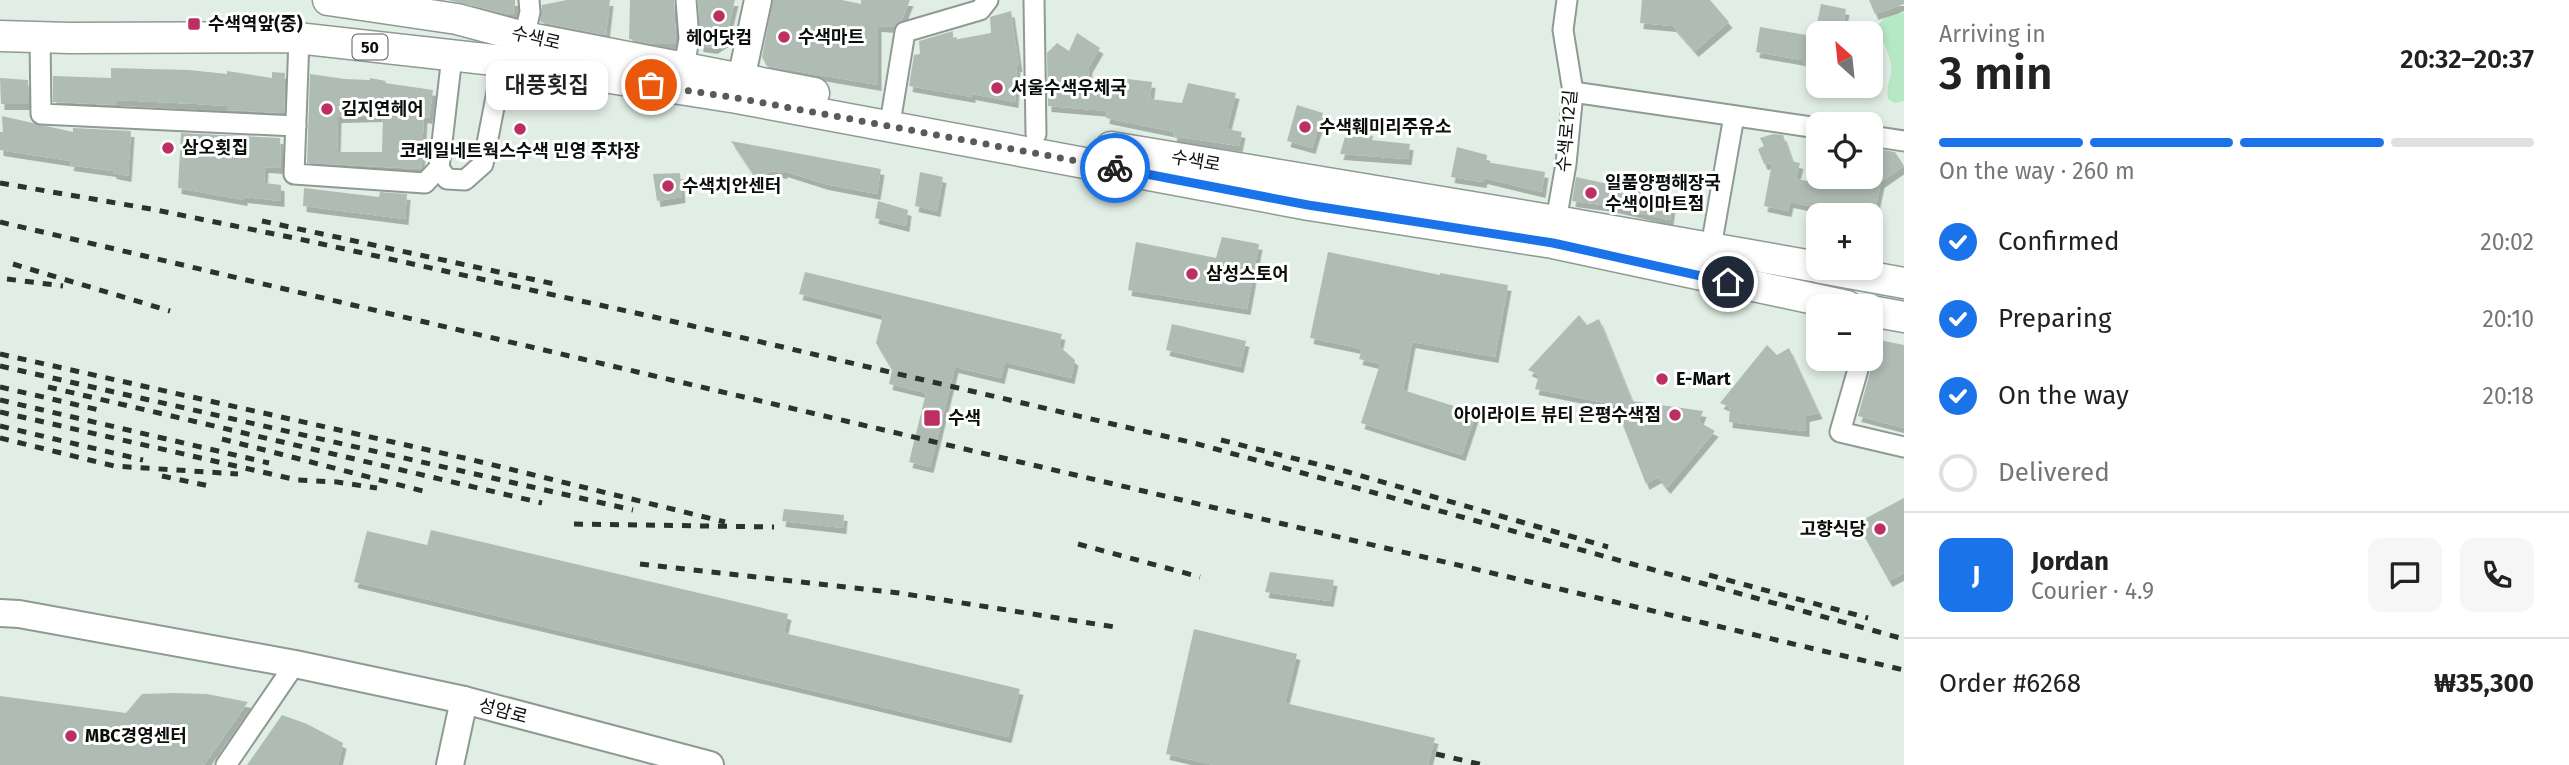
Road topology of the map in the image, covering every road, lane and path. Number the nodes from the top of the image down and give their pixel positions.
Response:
1 (328, 0) edge
2 (529, 0) edge
3 (686, 0) edge
4 (758, 0) edge
5 (988, 0) edge
6 (1034, 0) edge
7 (1567, 0) edge
8 (0, 36) edge
9 (524, 37) junction
10 (40, 38) junction
11 (299, 39) junction
12 (452, 56) junction
13 (503, 61) junction
14 (684, 67) junction
15 (738, 89) junction
16 (1573, 92) junction
17 (892, 111) junction
18 (1734, 116) junction
19 (296, 126) junction
20 (1806, 126) edge
21 (1036, 134) junction
22 (1883, 138) edge
23 (1904, 141) edge
24 (439, 168) junction
25 (1379, 204) junction
26 (1556, 221) junction
27 (1711, 247) junction
28 (1806, 264) edge
29 (1806, 300) edge
30 (1883, 315) edge
31 (1904, 317) edge
32 (1858, 371) edge
33 (1904, 447) edge
34 (0, 613) edge
35 (295, 664) junction
36 (464, 700) junction
37 (674, 761) edge
38 (226, 765) edge
39 (450, 765) edge
40 (710, 765) edge

1 - 9 main road, 수색로 / 50
2 - 9 street
3 - 14 street
4 - 15 main road
5 - 17 street
6 - 21 street
7 - 16 street, 수색로12길
8 - 10 main road, 수색로 / 50
9 - 14 main road, 수색로 / 50
10 - 11 main road, 수색로 / 50
10 - 19 street
11 - 12 main road, 수색로 / 50
11 - 19 street
12 - 13 main road, 수색로 / 50
12 - 24 street
13 - 15 main road, 수색로 / 50
13 - 24 street, 수색로
14 - 15 main road, 수색로 / 50
15 - 17 main road, 수색로 / 50
15 - 25 main road, 수색로 / 50
16 - 18 street
16 - 26 street, 수색로12길
17 - 21 main road, 수색로 / 50
18 - 20 street
18 - 27 street
19 - 24 street
21 - 25 main road, 수색로 / 50
22 - 23 street
25 - 26 main road, 수색로 / 50
25 - 29 main road, 수색로 / 50
26 - 27 main road, 수색로 / 50
27 - 28 main road, 수색로 / 50
30 - 31 main road, 수색로 / 50
32 - 33 street
34 - 35 main road, 성암로
35 - 36 main road, 성암로
35 - 38 street
36 - 37 main road, 성암로
36 - 39 main road
37 - 40 main road, 성암로

